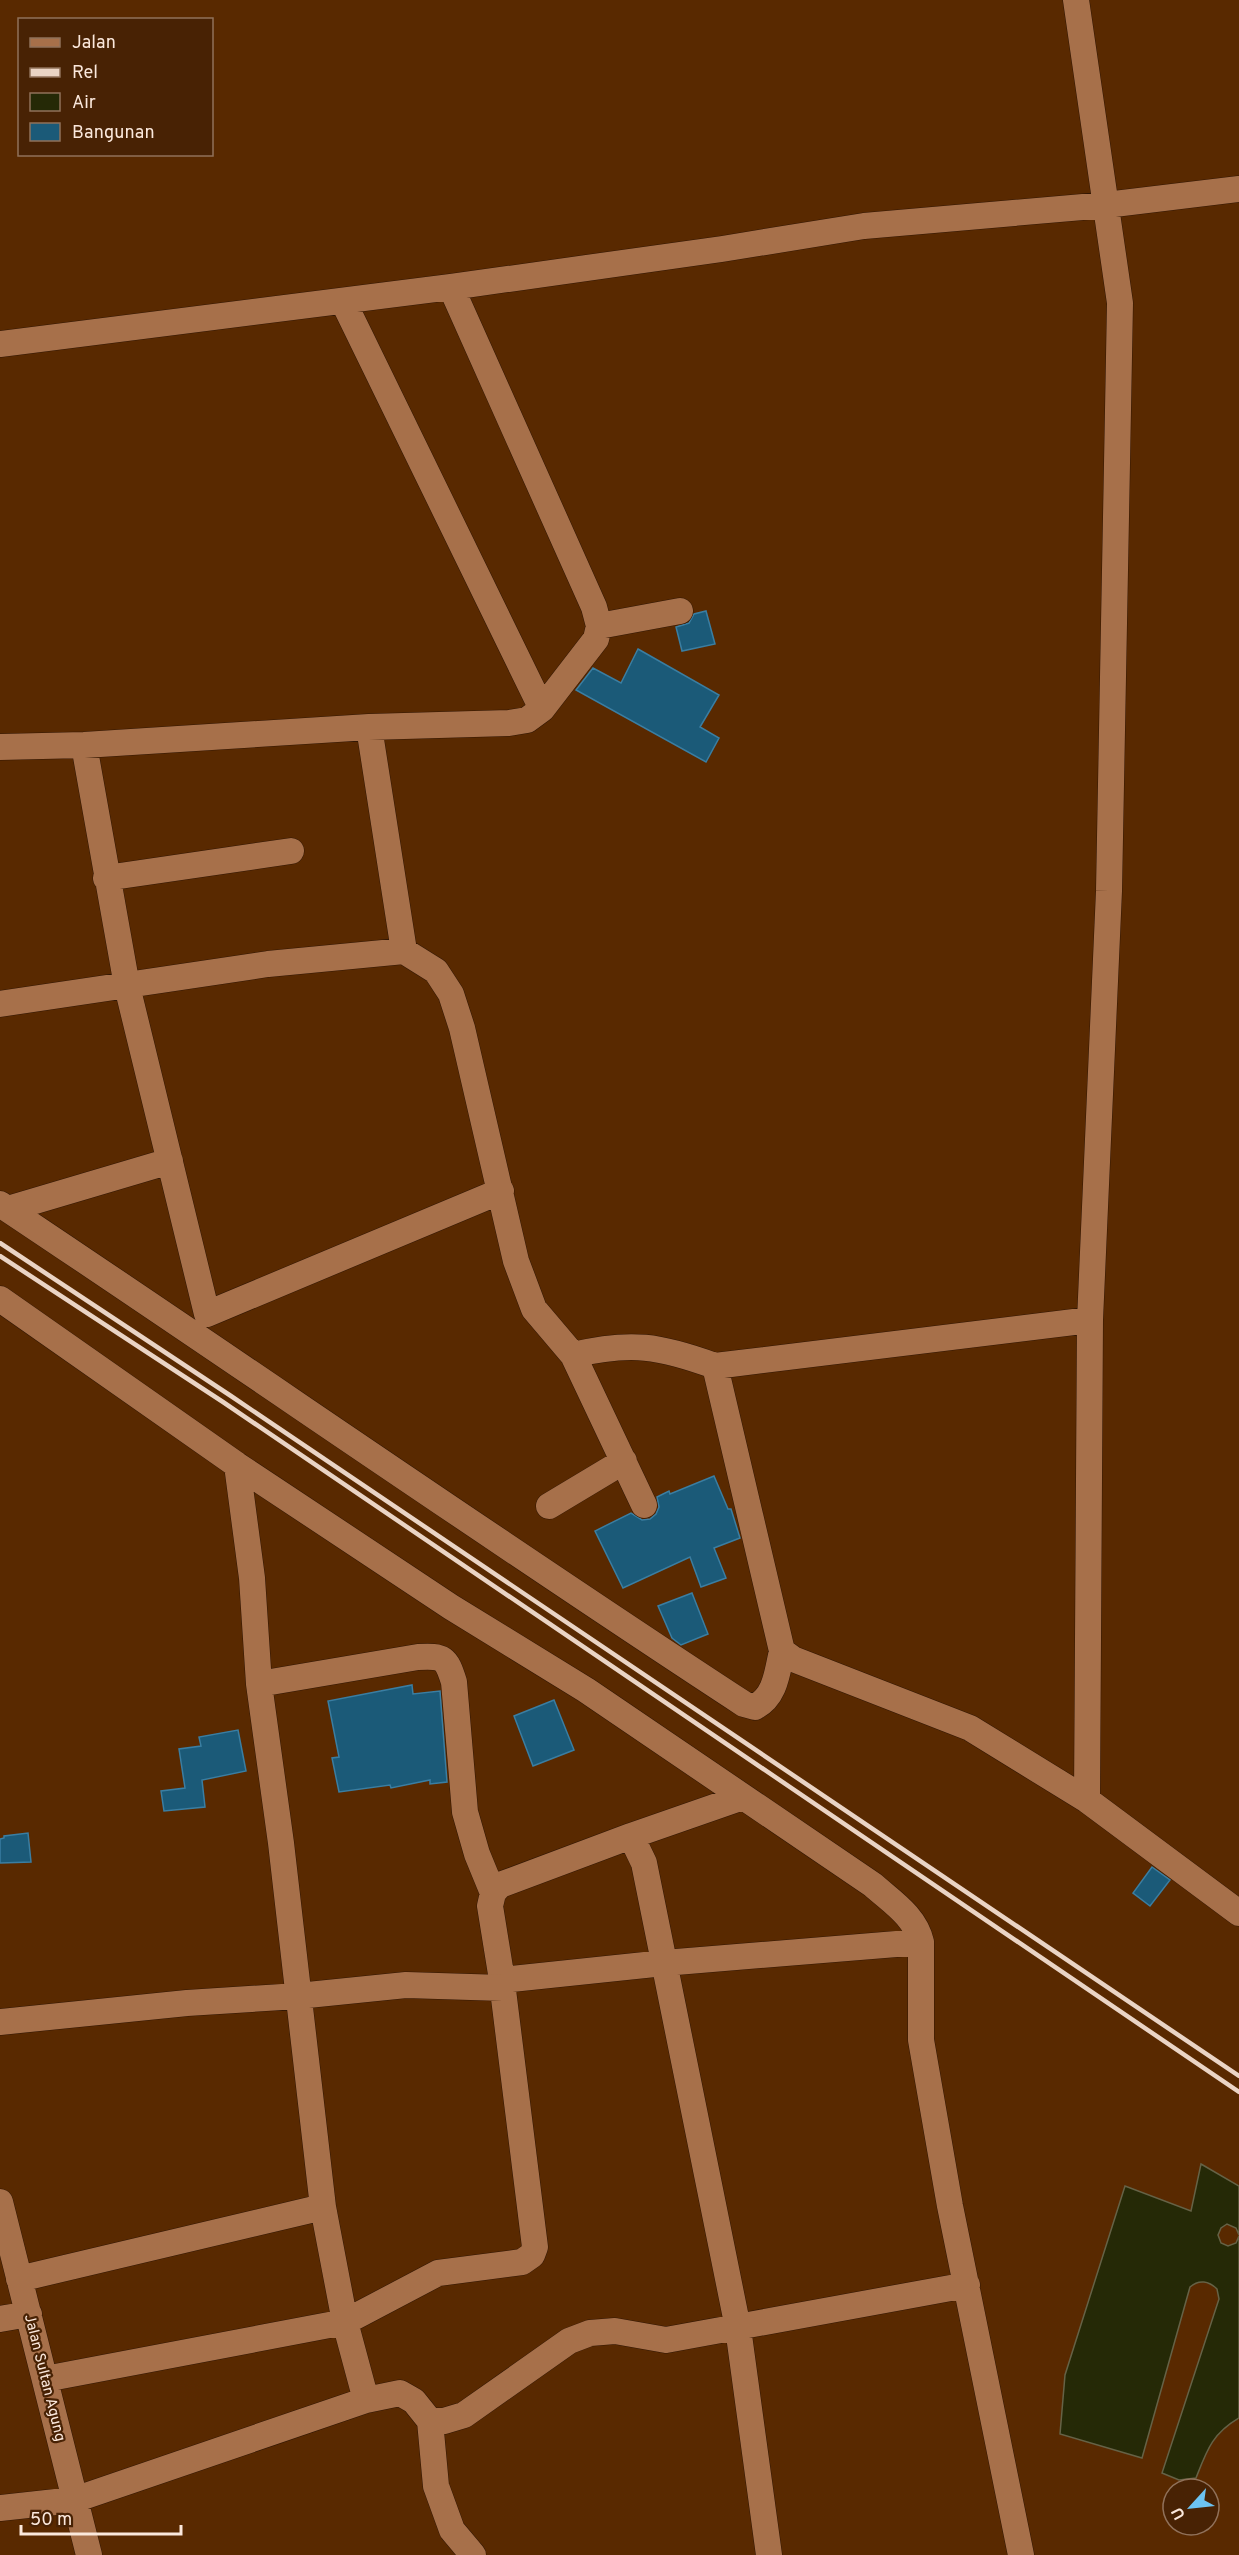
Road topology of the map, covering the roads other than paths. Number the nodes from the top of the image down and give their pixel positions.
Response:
1 (1076, 0) edge
2 (1239, 189) edge
3 (1106, 205) junction
4 (451, 287) junction
5 (343, 301) junction
6 (0, 344) edge
7 (680, 612) dead end
8 (599, 626) junction
9 (542, 709) junction
10 (369, 727) junction
11 (84, 745) junction
12 (0, 747) edge
13 (291, 851) dead end
14 (106, 878) junction
15 (404, 951) junction
16 (127, 986) junction
17 (0, 1004) edge
18 (170, 1161) junction
19 (501, 1191) junction
20 (4, 1206) edge
21 (0, 1299) edge
22 (207, 1314) junction
23 (1090, 1320) junction
24 (214, 1346) junction
25 (573, 1355) junction
26 (715, 1366) junction
27 (624, 1461) junction
28 (237, 1465) junction
29 (644, 1505) dead end
30 (549, 1506) dead end
31 (782, 1650) junction
32 (259, 1684) junction
33 (743, 1797) junction
34 (1087, 1800) junction
35 (631, 1836) junction
36 (493, 1893) junction
37 (1239, 1913) edge
38 (921, 1942) junction
39 (663, 1963) junction
40 (502, 1984) junction
41 (298, 1996) junction
42 (0, 2022) edge
43 (0, 2202) edge
44 (323, 2207) junction
45 (19, 2279) junction
46 (967, 2285) junction
47 (28, 2314) junction
48 (0, 2319) edge
49 (345, 2322) junction
50 (738, 2328) junction
51 (45, 2379) junction
52 (366, 2400) junction
53 (430, 2421) junction
54 (74, 2500) junction
55 (0, 2508) edge
56 (89, 2555) edge
57 (473, 2555) edge
58 (769, 2555) edge
59 (1021, 2555) edge

1 - 3 street
2 - 3 street
3 - 4 street
3 - 23 street
4 - 5 street
4 - 8 street
5 - 6 street
5 - 9 street
7 - 8 street
8 - 9 street
9 - 10 street
10 - 11 street
10 - 15 street
11 - 12 street
11 - 14 street
13 - 14 street
14 - 16 street
15 - 16 street
15 - 19 street
16 - 17 street
16 - 18 street
18 - 20 street
18 - 22 street
19 - 22 street
19 - 25 street
20 - 24 street
21 - 28 street
22 - 24 street
23 - 26 street
23 - 34 street
24 - 31 street
25 - 26 street
25 - 27 street
26 - 31 street
27 - 29 street
27 - 30 street
28 - 32 street
28 - 33 street
31 - 34 street
32 - 36 street
32 - 41 street
33 - 35 street
33 - 38 street
34 - 37 street
35 - 36 street
35 - 39 street
36 - 40 street
38 - 39 street
38 - 46 street
39 - 40 street
39 - 50 street
40 - 41 street
40 - 49 street
41 - 42 street
41 - 44 street
43 - 45 street, Jalan Sultan Agung
44 - 45 street
44 - 49 street
45 - 47 street, Jalan Sultan Agung
46 - 50 street
46 - 59 street
47 - 48 street
47 - 51 street, Jalan Sultan Agung
49 - 51 street
49 - 52 street
50 - 53 street
50 - 58 street
51 - 54 street, Jalan Sultan Agung
52 - 53 street
52 - 54 street
53 - 57 street
54 - 55 street
54 - 56 street, Jalan Sultan Agung

